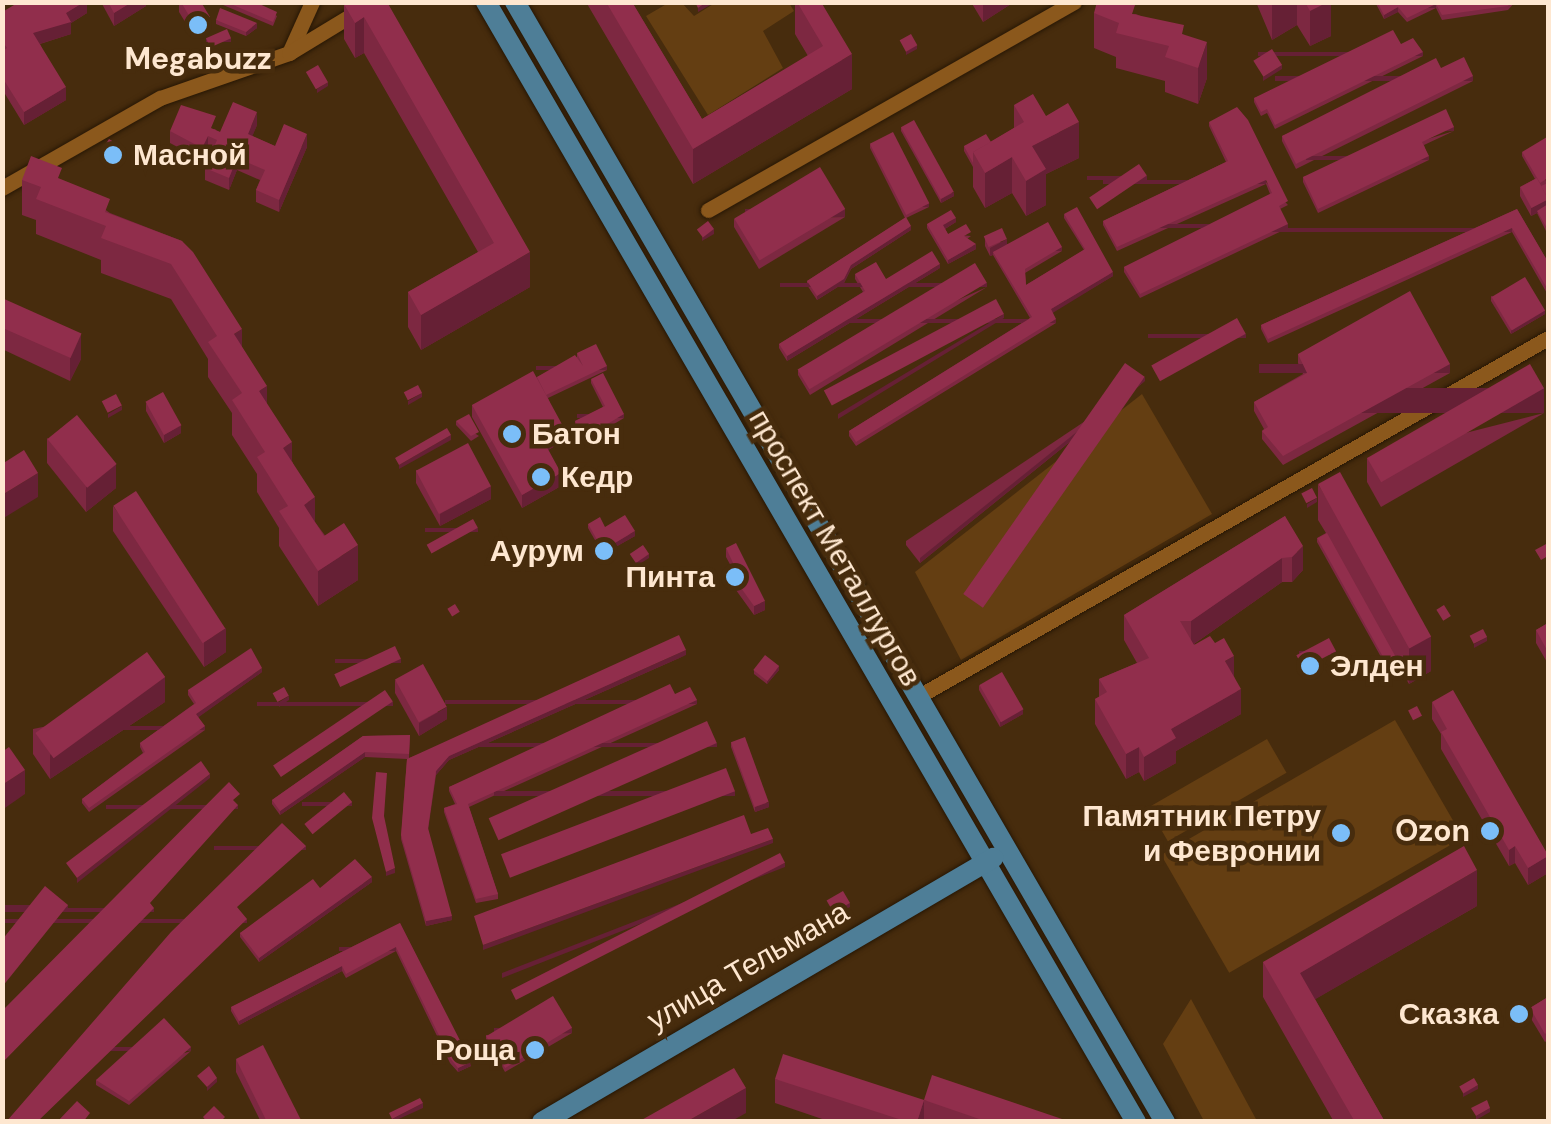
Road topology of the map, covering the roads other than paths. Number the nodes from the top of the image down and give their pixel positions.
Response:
1 (312, 2) edge
2 (373, 2) edge
3 (486, 2) edge
4 (515, 2) edge
5 (1074, 2) edge
6 (289, 52) junction
7 (2, 188) edge
8 (708, 210) dead end
9 (1548, 338) edge
10 (919, 696) junction
11 (1007, 849) junction
12 (984, 862) junction
13 (542, 1122) edge
14 (1136, 1122) edge
15 (1165, 1122) edge

1 - 6 street
2 - 6 street
3 - 12 main road, проспект Металлургов
4 - 10 main road, проспект Металлургов
5 - 8 street
6 - 7 street
9 - 10 street
10 - 11 main road, проспект Металлургов
11 - 12 main road, улица Тельмана
11 - 15 main road, проспект Металлургов
12 - 13 main road, улица Тельмана
12 - 14 main road, проспект Металлургов

